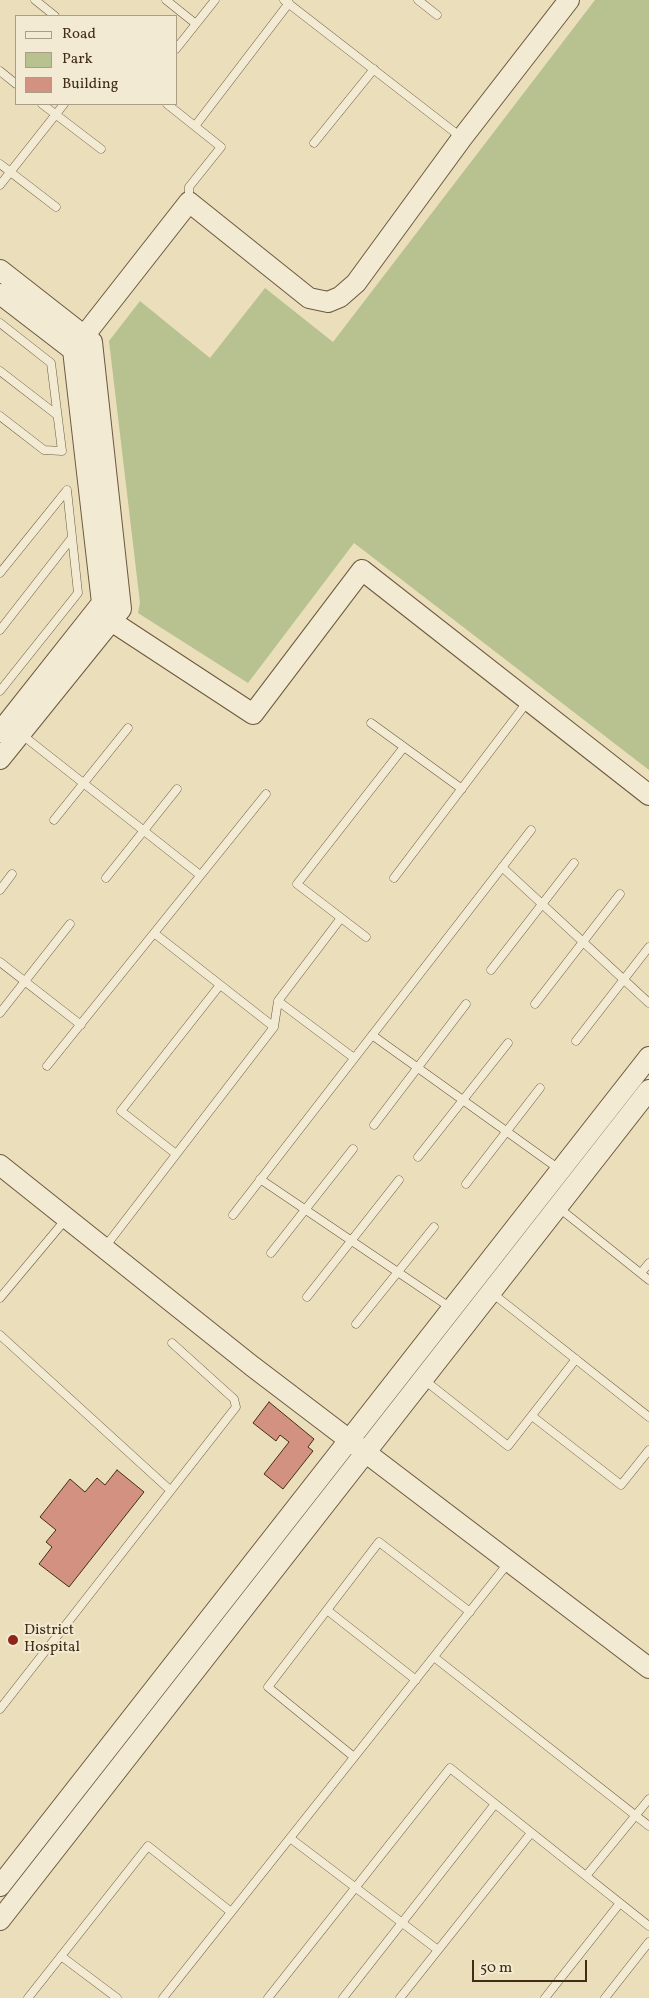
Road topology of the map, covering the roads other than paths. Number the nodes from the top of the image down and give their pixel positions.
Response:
1 (35, 0) edge
2 (166, 0) edge
3 (214, 0) edge
4 (418, 0) edge
5 (568, 0) edge
6 (286, 2) edge
7 (54, 15) edge
8 (437, 15) dead end
9 (196, 24) junction
10 (178, 46) edge
11 (374, 69) junction
12 (0, 71) edge
13 (15, 83) edge
14 (43, 105) edge
15 (63, 105) edge
16 (168, 105) edge
17 (56, 114) junction
18 (195, 126) junction
19 (462, 138) junction
20 (314, 144) dead end
21 (101, 149) dead end
22 (0, 164) edge
23 (10, 172) junction
24 (0, 185) edge
25 (189, 202) junction
26 (56, 206) dead end
27 (0, 270) edge
28 (0, 294) edge
29 (0, 324) edge
30 (79, 343) junction
31 (0, 371) edge
32 (57, 414) junction
33 (0, 416) edge
34 (72, 539) junction
35 (0, 573) edge
36 (103, 616) junction
37 (0, 630) edge
38 (3, 681) edge
39 (0, 691) edge
40 (528, 701) junction
41 (372, 724) dead end
42 (128, 728) dead end
43 (0, 732) edge
44 (20, 733) junction
45 (404, 747) junction
46 (0, 759) edge
47 (84, 783) junction
48 (177, 789) dead end
49 (462, 789) junction
50 (266, 794) dead end
51 (649, 795) edge
52 (54, 820) dead end
53 (531, 830) dead end
54 (144, 831) junction
55 (574, 863) dead end
56 (502, 867) junction
57 (12, 874) dead end
58 (200, 875) junction
59 (106, 878) dead end
60 (394, 878) dead end
61 (0, 890) edge
62 (620, 894) dead end
63 (542, 904) junction
64 (341, 918) junction
65 (70, 924) dead end
66 (154, 933) junction
67 (366, 937) dead end
68 (583, 942) junction
69 (649, 947) edge
70 (0, 962) edge
71 (491, 970) dead end
72 (624, 980) junction
73 (25, 981) junction
74 (220, 985) junction
75 (278, 1001) junction
76 (649, 1003) edge
77 (466, 1004) dead end
78 (535, 1004) dead end
79 (0, 1013) edge
80 (81, 1025) junction
81 (274, 1027) junction
82 (372, 1036) junction
83 (576, 1041) dead end
84 (508, 1043) dead end
85 (649, 1057) edge
86 (354, 1058) junction
87 (47, 1066) dead end
88 (417, 1068) junction
89 (540, 1088) dead end
90 (649, 1090) edge
91 (462, 1100) junction
92 (374, 1125) dead end
93 (506, 1132) junction
94 (353, 1150) dead end
95 (176, 1154) junction
96 (418, 1157) dead end
97 (0, 1165) edge
98 (560, 1170) junction
99 (260, 1179) junction
100 (399, 1180) dead end
101 (466, 1184) dead end
102 (558, 1207) junction
103 (305, 1210) junction
104 (233, 1215) dead end
105 (66, 1218) junction
106 (434, 1227) dead end
107 (352, 1241) junction
108 (104, 1248) junction
109 (271, 1253) dead end
110 (649, 1263) edge
111 (398, 1272) junction
112 (641, 1273) junction
113 (649, 1280) edge
114 (491, 1292) junction
115 (307, 1297) dead end
116 (0, 1298) edge
117 (452, 1309) junction
118 (356, 1324) dead end
119 (0, 1335) edge
120 (172, 1343) dead end
121 (576, 1359) junction
122 (423, 1379) junction
123 (532, 1416) junction
124 (649, 1417) edge
125 (349, 1440) junction
126 (649, 1450) edge
127 (365, 1452) junction
128 (170, 1490) junction
129 (509, 1562) junction
130 (326, 1610) junction
131 (470, 1612) junction
132 (434, 1657) junction
133 (649, 1668) edge
134 (416, 1680) junction
135 (0, 1709) edge
136 (354, 1757) junction
137 (649, 1799) edge
138 (495, 1804) junction
139 (636, 1816) junction
140 (649, 1826) edge
141 (531, 1833) junction
142 (290, 1838) junction
143 (586, 1876) junction
144 (0, 1886) edge
145 (355, 1888) junction
146 (620, 1903) junction
147 (231, 1912) junction
148 (0, 1920) edge
149 (402, 1923) junction
150 (649, 1926) edge
151 (649, 1942) edge
152 (438, 1950) junction
153 (61, 1956) junction
154 (28, 1998) edge
155 (117, 1998) edge
156 (163, 1998) edge
157 (268, 1998) edge
158 (343, 1998) edge
159 (400, 1998) edge
160 (545, 1998) edge
161 (605, 1998) edge

1 - 7 lane
2 - 9 lane
3 - 9 lane
4 - 8 lane
5 - 19 street
6 - 11 lane
6 - 18 lane
9 - 10 lane
11 - 19 lane
11 - 20 lane
12 - 13 lane
14 - 17 lane
15 - 17 lane
16 - 18 lane
17 - 21 lane
17 - 23 lane
18 - 25 lane
19 - 25 street
22 - 23 lane
23 - 24 lane
23 - 26 lane
25 - 30 street
27 - 30 street
28 - 30 street
29 - 32 lane
30 - 36 street
31 - 32 lane
32 - 33 lane
34 - 35 lane
34 - 37 lane
34 - 38 lane
36 - 40 street
36 - 43 street
36 - 44 street
38 - 39 lane
40 - 49 lane
40 - 51 street
41 - 45 lane
42 - 47 lane
44 - 46 street
44 - 47 lane
45 - 49 lane
45 - 64 lane
47 - 52 lane
47 - 54 lane
48 - 54 lane
49 - 60 lane
50 - 58 lane
53 - 56 lane
54 - 58 lane
54 - 59 lane
55 - 63 lane
56 - 63 lane
56 - 82 lane
57 - 61 lane
58 - 66 lane
62 - 68 lane
63 - 68 lane
63 - 71 lane
64 - 67 lane
64 - 75 lane
65 - 73 lane
66 - 74 lane
66 - 80 lane
68 - 72 lane
68 - 78 lane
69 - 72 lane
70 - 73 lane
72 - 76 lane
72 - 83 lane
73 - 79 lane
73 - 80 lane
74 - 81 lane
74 - 95 lane
75 - 81 lane
75 - 86 lane
77 - 88 lane
80 - 87 lane
81 - 95 lane
82 - 86 lane
82 - 88 lane
84 - 91 lane
85 - 98 street
86 - 99 lane
88 - 91 lane
88 - 92 lane
89 - 93 lane
90 - 102 street
91 - 93 lane
91 - 96 lane
93 - 98 lane
93 - 101 lane
94 - 103 lane
95 - 108 lane
97 - 105 street
98 - 117 street
99 - 103 lane
99 - 104 lane
100 - 107 lane
102 - 112 lane
102 - 114 street
103 - 107 lane
103 - 109 lane
105 - 108 street
105 - 116 lane
106 - 111 lane
107 - 111 lane
107 - 115 lane
108 - 125 street
110 - 112 lane
111 - 117 lane
111 - 118 lane
112 - 113 lane
114 - 121 lane
114 - 122 street
117 - 125 street
119 - 128 lane
120 - 128 lane
121 - 123 lane
121 - 124 lane
122 - 123 lane
122 - 127 street
123 - 126 lane
125 - 127 street
125 - 144 street
127 - 129 street
127 - 148 street
128 - 135 lane
129 - 131 lane
129 - 133 street
130 - 131 lane
130 - 134 lane
130 - 136 lane
131 - 132 lane
132 - 134 lane
132 - 139 lane
134 - 136 lane
136 - 142 lane
137 - 139 lane
138 - 141 lane
138 - 145 lane
138 - 149 lane
139 - 140 lane
139 - 143 lane
141 - 143 lane
141 - 152 lane
142 - 145 lane
142 - 147 lane
143 - 146 lane
145 - 149 lane
145 - 157 lane
146 - 150 lane
146 - 160 lane
147 - 153 lane
147 - 156 lane
149 - 152 lane
149 - 158 lane
151 - 161 lane
152 - 159 lane
153 - 154 lane
153 - 155 lane

